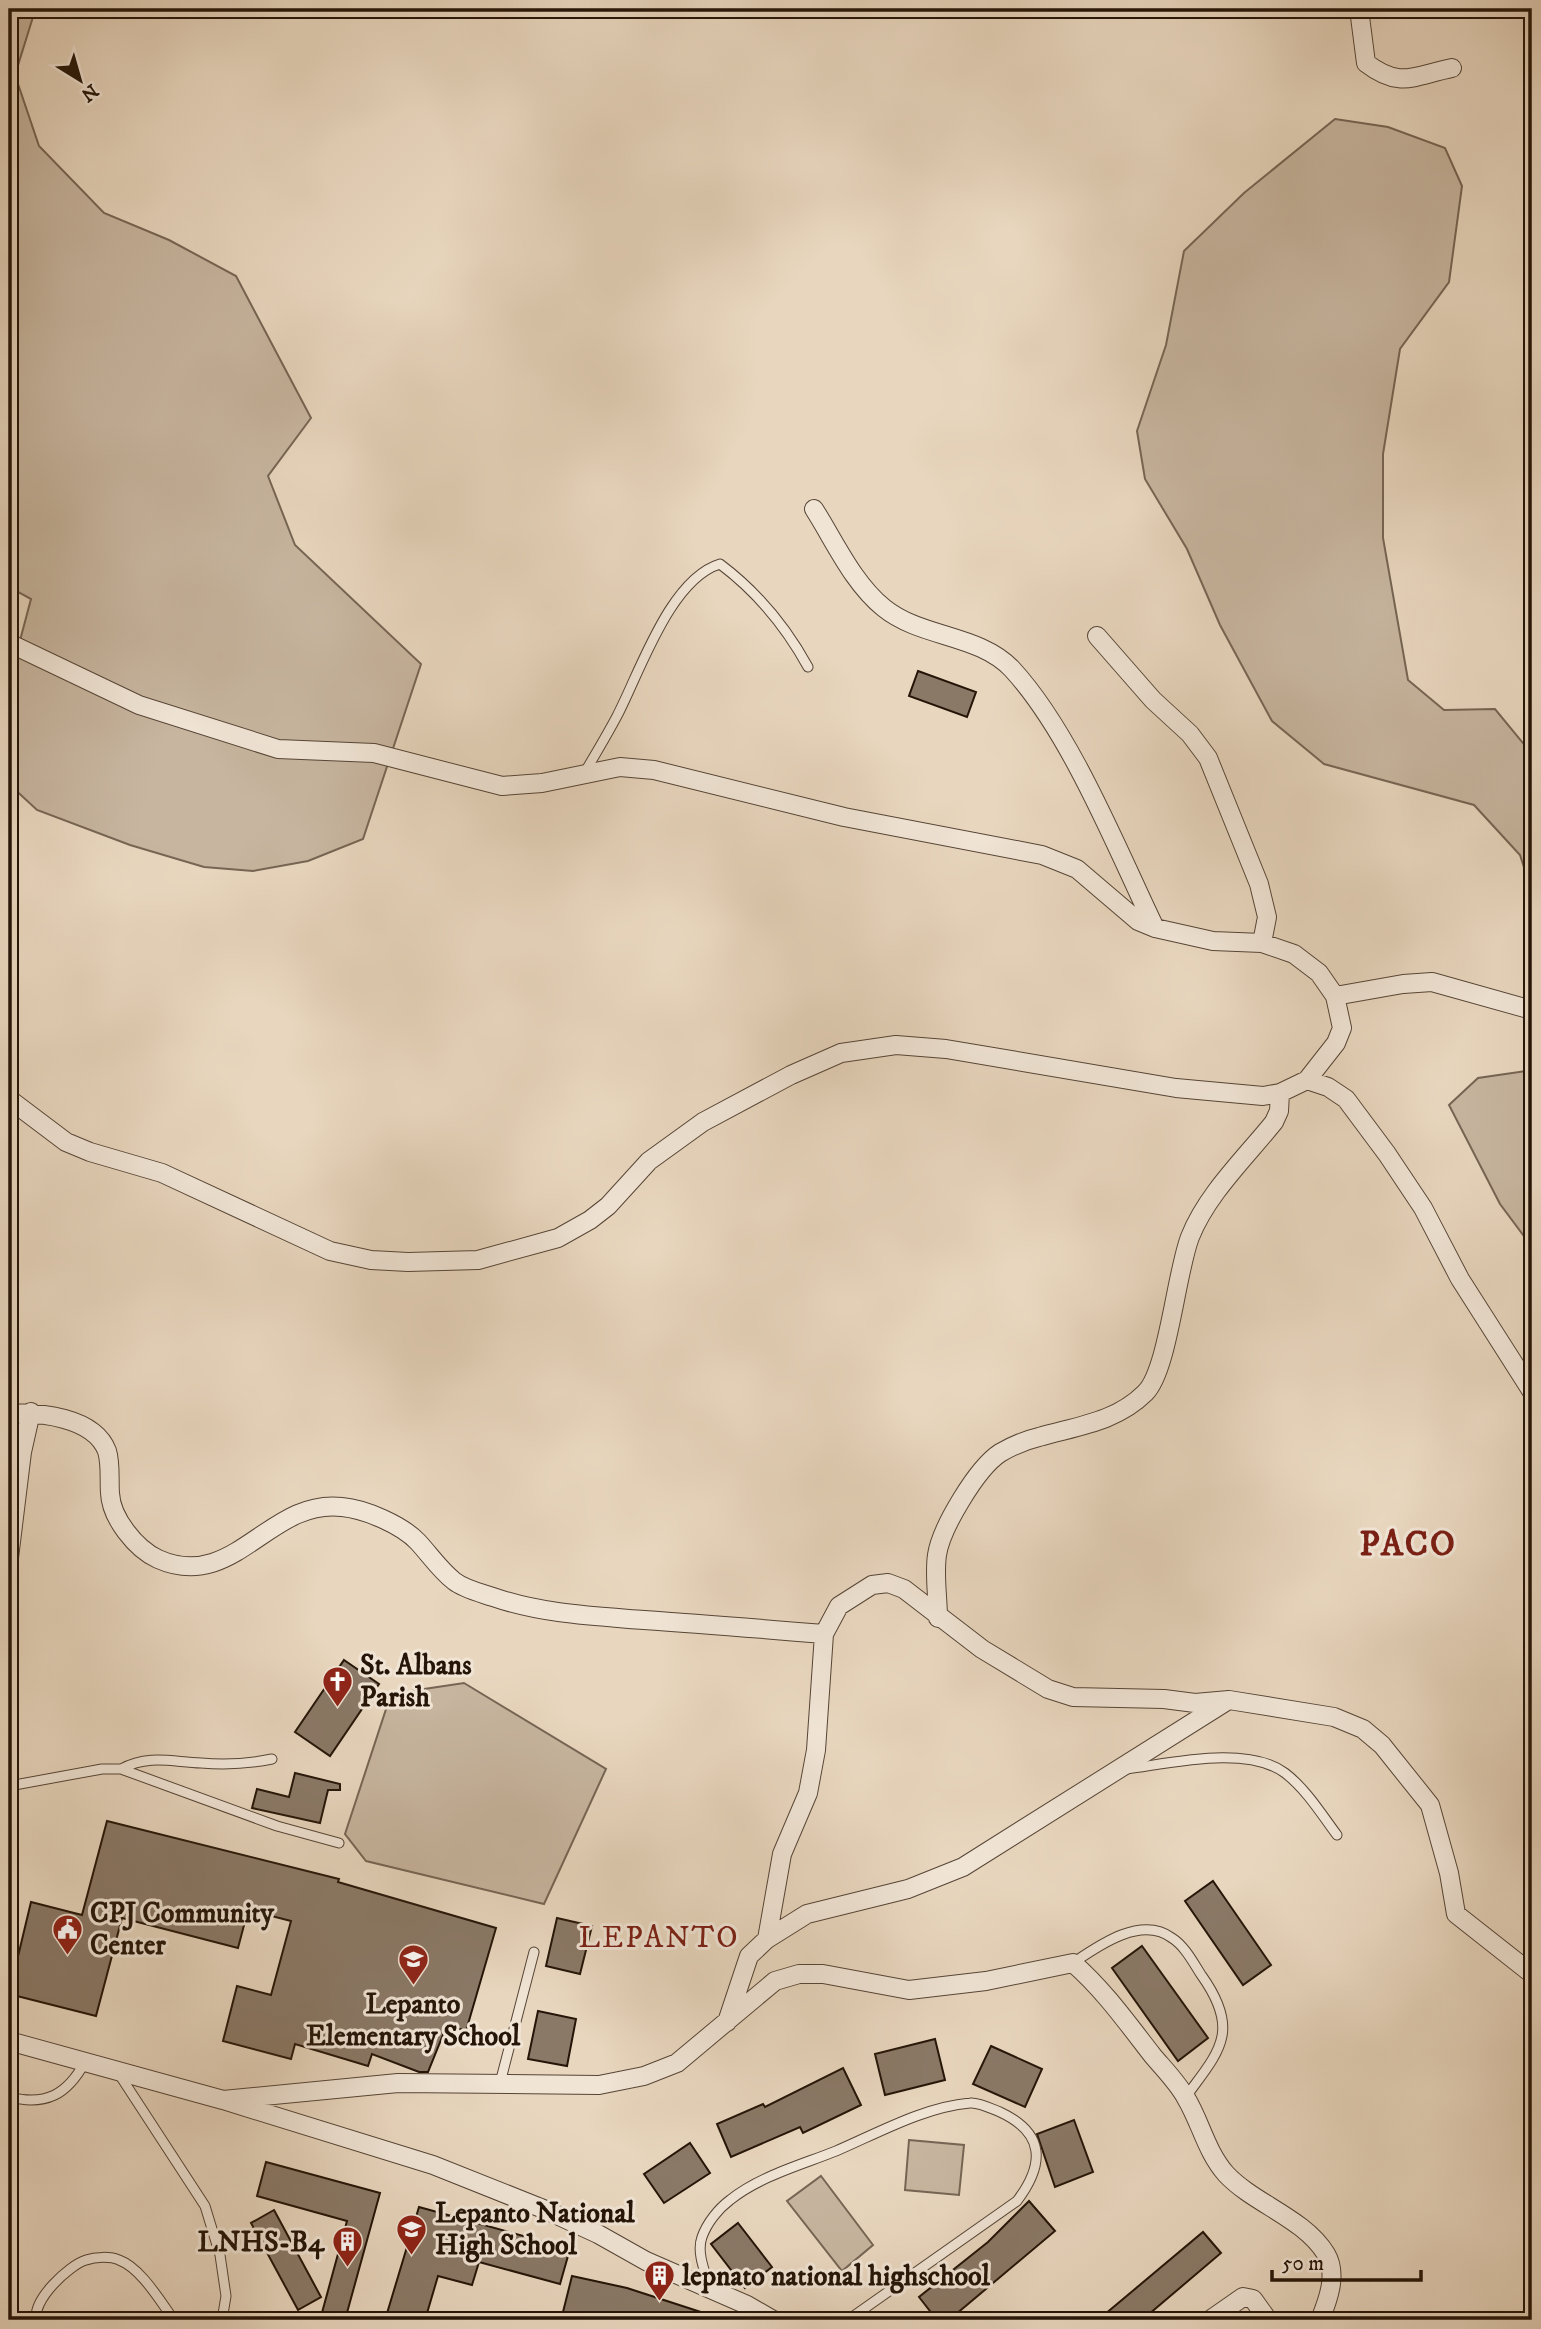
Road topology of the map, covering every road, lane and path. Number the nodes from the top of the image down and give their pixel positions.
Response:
1 (1359, 9) edge
2 (1452, 68) dead end
3 (814, 509) dead end
4 (1097, 636) dead end
5 (9, 643) edge
6 (808, 667) dead end
7 (584, 774) junction
8 (1155, 928) junction
9 (1262, 943) junction
10 (1335, 996) junction
11 (1532, 1010) edge
12 (1307, 1080) junction
13 (1280, 1093) junction
14 (9, 1099) edge
15 (1532, 1392) edge
16 (31, 1412) junction
17 (9, 1414) edge
18 (9, 1558) edge
19 (938, 1618) junction
20 (824, 1634) junction
21 (1230, 1700) junction
22 (272, 1759) dead end
23 (121, 1769) junction
24 (1119, 1770) junction
25 (9, 1786) edge
26 (1338, 1835) dead end
27 (339, 1843) dead end
28 (767, 1939) junction
29 (534, 1952) dead end
30 (1073, 1963) junction
31 (1532, 1974) edge
32 (727, 2022) junction
33 (9, 2041) edge
34 (85, 2062) junction
35 (116, 2070) junction
36 (500, 2083) junction
37 (9, 2097) edge
38 (1186, 2097) junction
39 (223, 2100) junction
40 (710, 2289) junction
41 (37, 2320) edge
42 (174, 2320) edge
43 (222, 2320) edge
44 (773, 2320) edge
45 (848, 2320) edge
46 (1210, 2320) edge
47 (1268, 2320) edge
48 (1320, 2320) edge

1 - 2 street
3 - 8 street
4 - 9 street
5 - 7 street
6 - 7 lane
7 - 8 street
8 - 9 street
9 - 10 street
10 - 11 street
10 - 12 street
12 - 13 street
12 - 15 street
13 - 14 street
13 - 19 street
16 - 17 street
16 - 18 street
16 - 20 street
19 - 20 street
19 - 21 street
20 - 28 street
21 - 24 street
21 - 31 street
22 - 23 lane
23 - 25 lane
23 - 27 lane
24 - 26 lane
24 - 28 street
28 - 32 street
29 - 36 lane
30 - 32 street
30 - 38 street
30 - 38 lane
32 - 36 street
33 - 34 street
34 - 35 street
34 - 37 lane
35 - 39 street
35 - 43 lane
36 - 39 street
38 - 48 street
39 - 40 street
40 - 44 street
40 - 45 lane
41 - 42 lane
46 - 47 street

